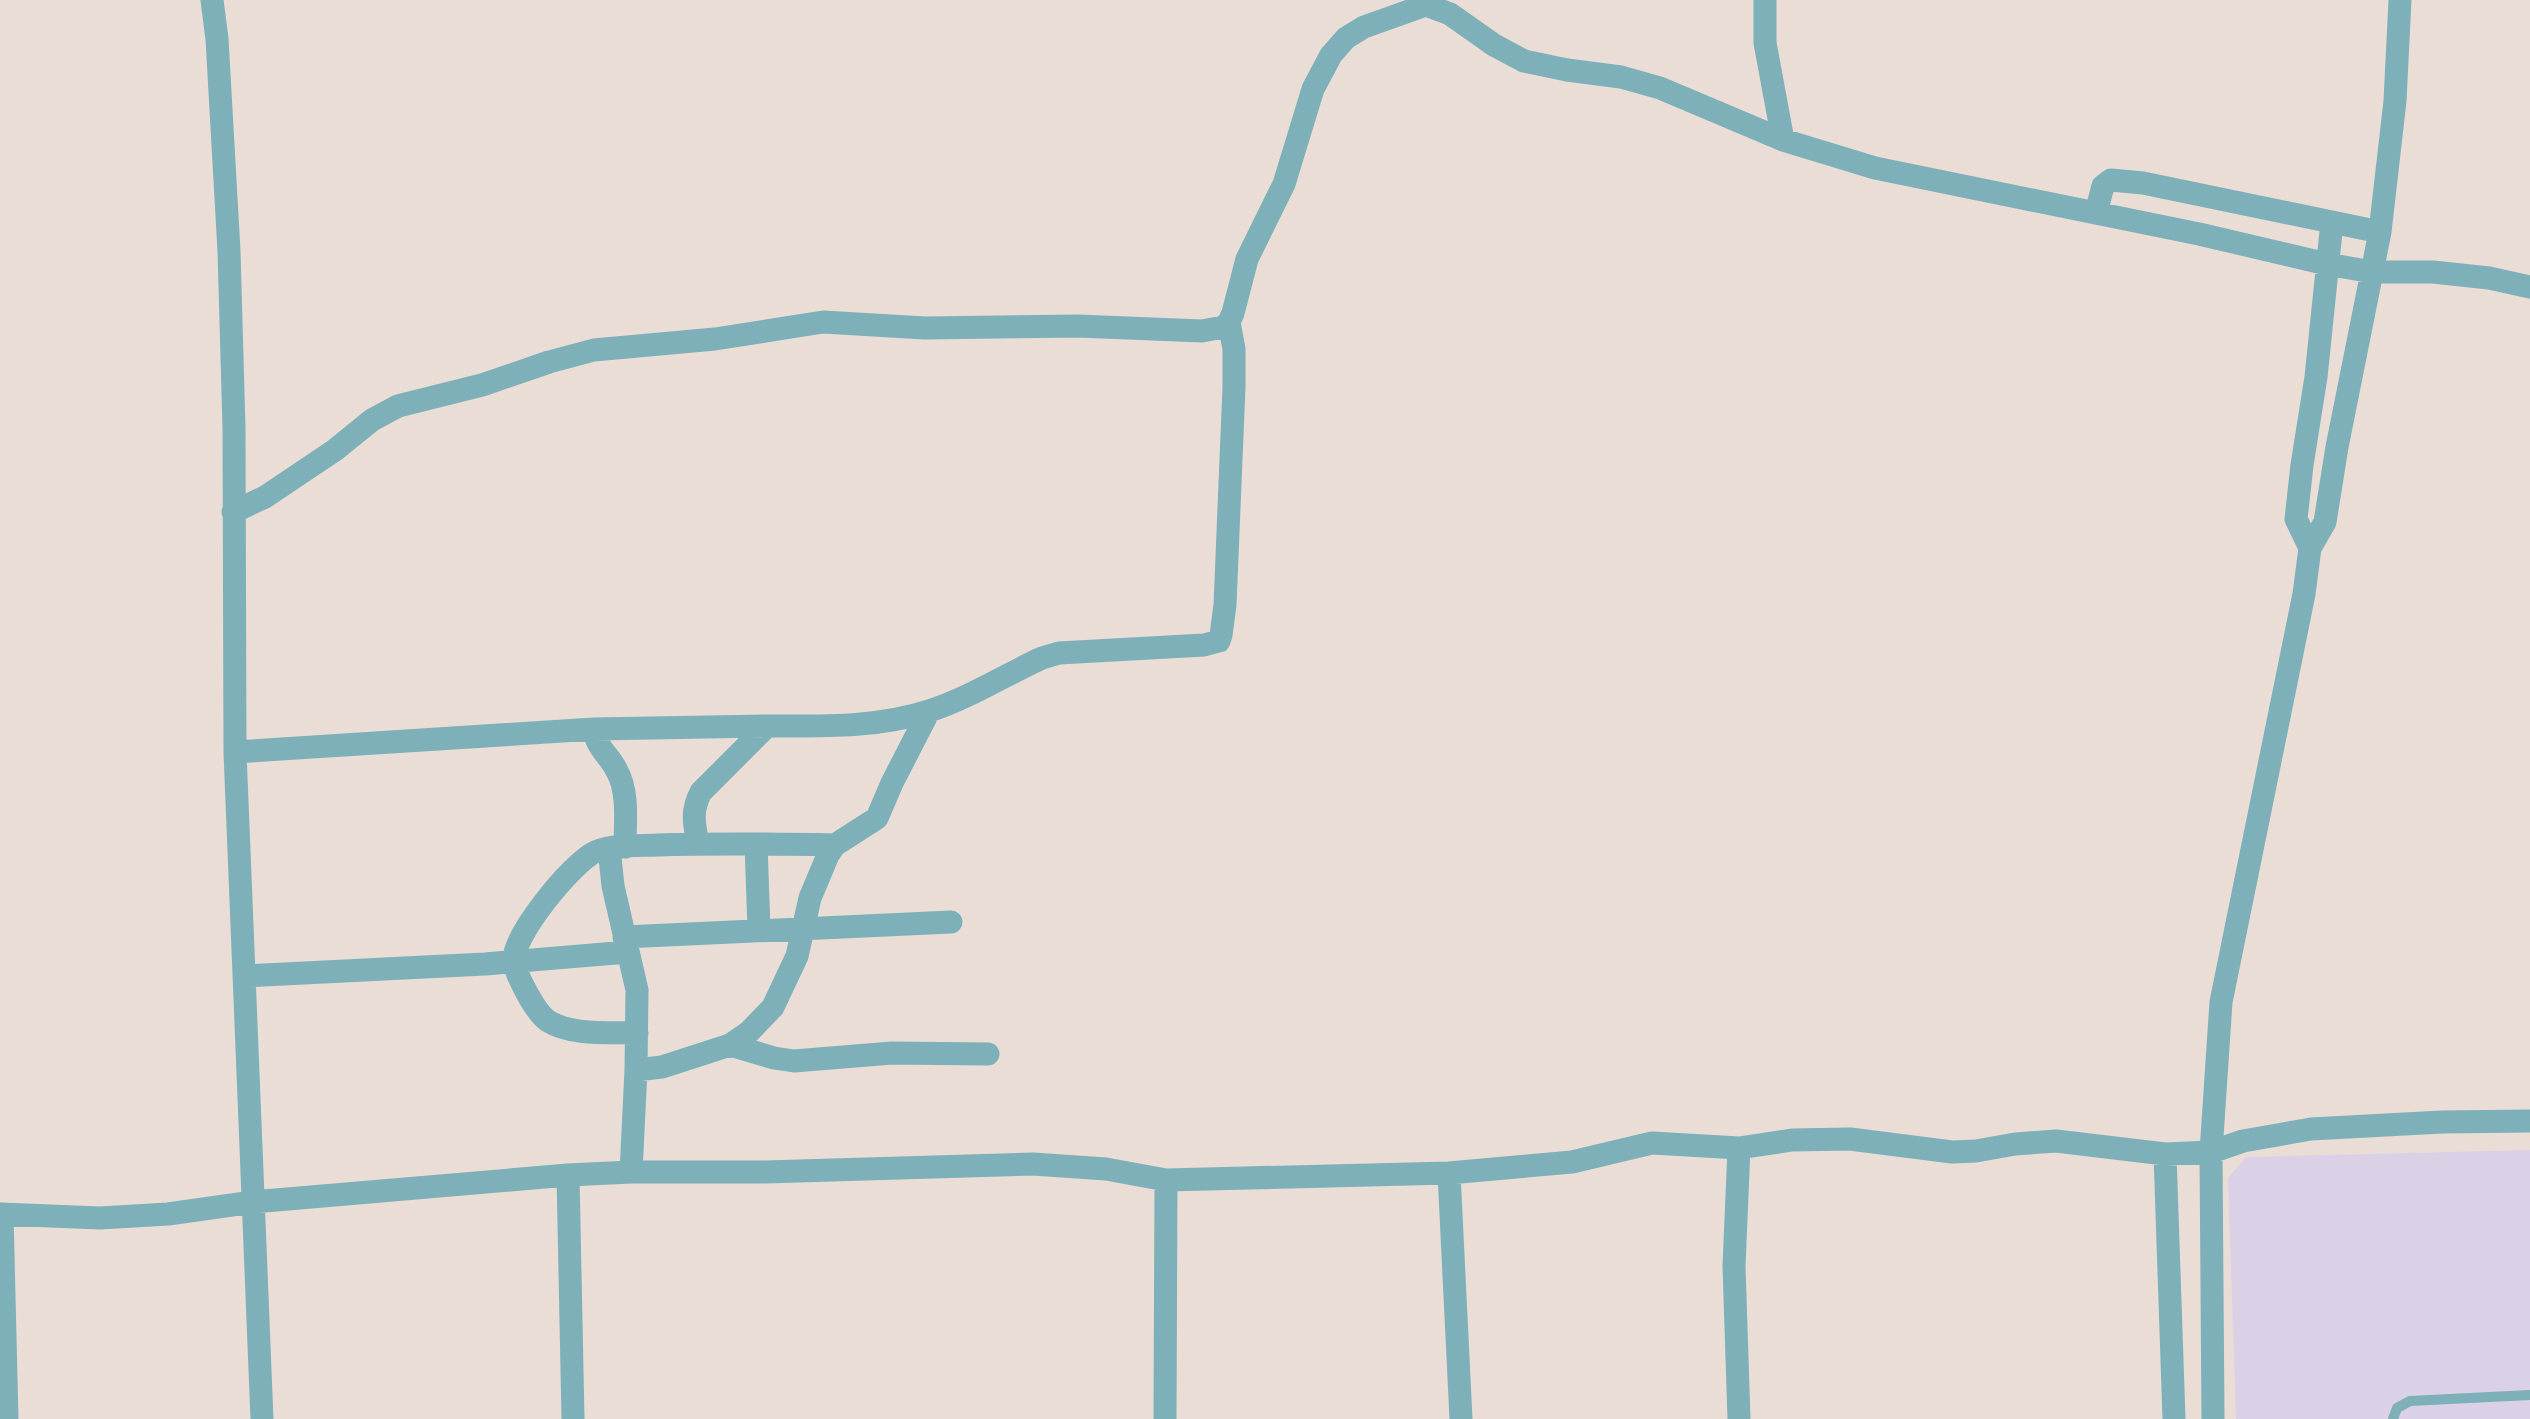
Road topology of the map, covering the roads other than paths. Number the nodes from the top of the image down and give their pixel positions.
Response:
1 (212, 0) edge
2 (1765, 0) edge
3 (2400, 0) edge
4 (1427, 2) edge
5 (1783, 140) junction
6 (2204, 195) junction
7 (2096, 213) junction
8 (2332, 222) junction
9 (2381, 232) junction
10 (2199, 234) junction
11 (2326, 264) junction
12 (2372, 272) junction
13 (2530, 287) edge
14 (1229, 322) junction
15 (233, 512) junction
16 (2309, 548) junction
17 (929, 711) junction
18 (767, 726) junction
19 (594, 729) junction
20 (235, 752) junction
21 (698, 844) junction
22 (756, 844) junction
23 (835, 845) junction
24 (617, 848) junction
25 (951, 922) dead end
26 (759, 929) junction
27 (803, 929) junction
28 (626, 945) junction
29 (514, 962) junction
30 (245, 976) junction
31 (637, 1033) junction
32 (730, 1045) junction
33 (988, 1054) dead end
34 (636, 1070) junction
35 (2530, 1121) edge
36 (1739, 1148) junction
37 (2211, 1152) junction
38 (2165, 1154) junction
39 (631, 1172) junction
40 (1449, 1173) junction
41 (568, 1175) junction
42 (1166, 1180) junction
43 (253, 1202) junction
44 (1, 1214) edge
45 (2530, 1395) edge
46 (7, 1419) edge
47 (261, 1419) edge
48 (573, 1419) edge
49 (1166, 1419) edge
50 (1461, 1419) edge
51 (1739, 1419) edge
52 (2174, 1419) edge
53 (2213, 1419) edge
54 (2393, 1419) edge

1 - 15 street
2 - 5 street
3 - 9 street
4 - 5 street
4 - 14 street
5 - 7 street
6 - 7 street
6 - 8 street
6 - 10 street
7 - 10 street
8 - 9 street
8 - 11 street
9 - 12 street
10 - 11 street
11 - 12 street
11 - 16 street
12 - 13 street
12 - 16 street
14 - 15 street
14 - 17 street
15 - 20 street
16 - 37 street
17 - 18 street
17 - 23 street
18 - 19 street
18 - 21 street
19 - 20 street
19 - 24 street
20 - 30 street
21 - 22 street
21 - 24 street
22 - 23 street
22 - 26 street
23 - 27 street
24 - 28 street
24 - 29 street
25 - 27 street
26 - 27 street
26 - 28 street
27 - 32 street
28 - 29 street
28 - 31 street
29 - 30 street
29 - 31 street
30 - 43 street
31 - 34 street
32 - 33 street
32 - 34 street
34 - 39 street
35 - 37 street
36 - 38 street
36 - 40 street
36 - 51 street
37 - 38 street
37 - 53 street
38 - 52 street
39 - 41 street
39 - 42 street
40 - 42 street
40 - 50 street
41 - 43 street
41 - 48 street
42 - 49 street
43 - 44 street
43 - 47 street
44 - 46 street
45 - 54 lane

